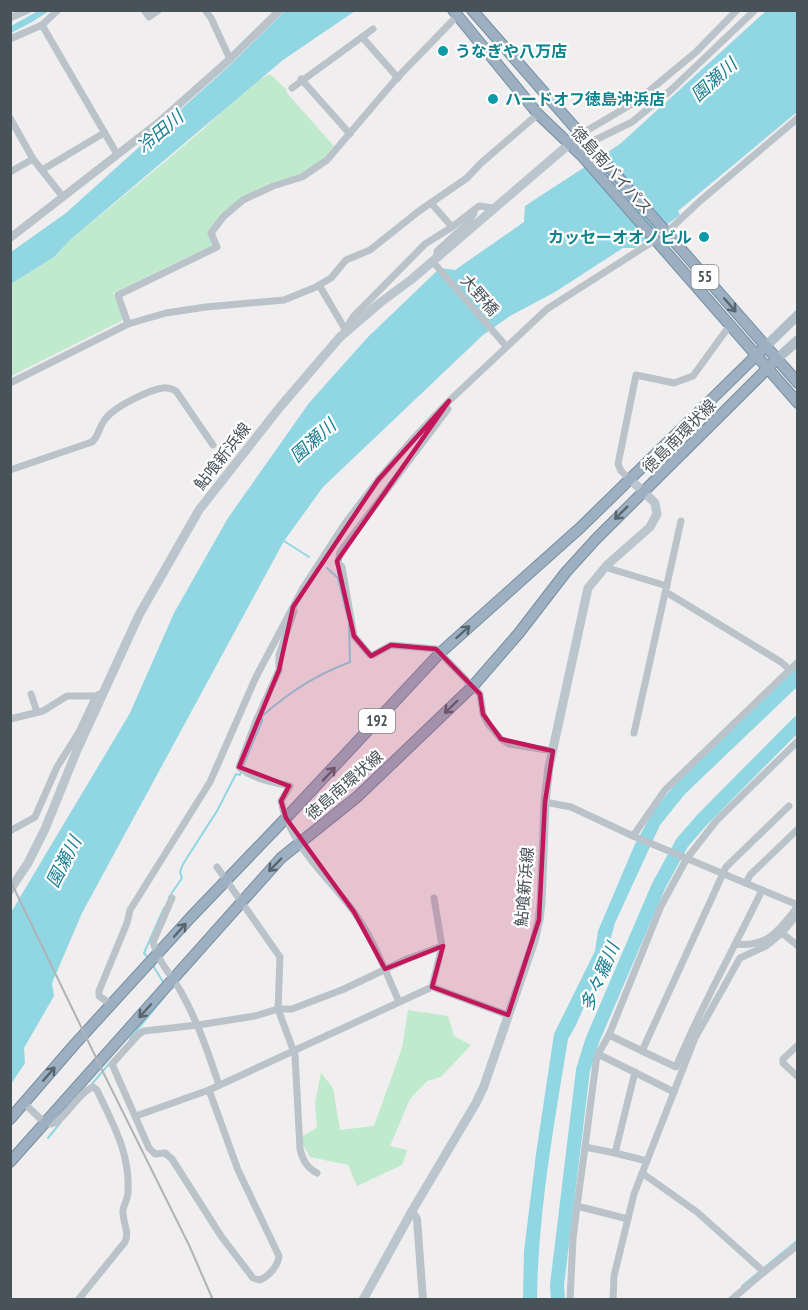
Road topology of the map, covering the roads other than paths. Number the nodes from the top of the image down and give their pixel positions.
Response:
1 (27, 10) edge
2 (58, 10) edge
3 (144, 10) edge
4 (159, 10) edge
5 (205, 10) edge
6 (280, 10) edge
7 (737, 10) edge
8 (755, 10) edge
9 (475, 11) edge
10 (455, 13) edge
11 (10, 18) edge
12 (42, 25) junction
13 (373, 29) dead end
14 (362, 37) junction
15 (10, 39) edge
16 (230, 59) junction
17 (398, 78) junction
18 (302, 80) junction
19 (292, 88) dead end
20 (538, 114) junction
21 (10, 118) edge
22 (798, 118) edge
23 (104, 132) junction
24 (350, 134) junction
25 (588, 142) junction
26 (570, 144) junction
27 (117, 154) junction
28 (33, 159) junction
29 (42, 170) junction
30 (10, 172) edge
31 (63, 197) junction
32 (431, 203) junction
33 (493, 208) junction
34 (476, 209) junction
35 (452, 227) junction
36 (665, 231) junction
37 (10, 238) edge
38 (654, 238) junction
39 (436, 262) junction
40 (319, 285) junction
41 (798, 315) edge
42 (128, 324) junction
43 (730, 325) junction
44 (343, 333) junction
45 (798, 339) edge
46 (504, 344) junction
47 (766, 346) junction
48 (756, 356) junction
49 (777, 359) junction
50 (768, 369) junction
51 (10, 383) edge
52 (798, 383) edge
53 (449, 401) junction
54 (798, 403) edge
55 (213, 446) dead end
56 (10, 470) edge
57 (631, 480) junction
58 (643, 492) junction
59 (681, 520) dead end
60 (607, 565) junction
61 (666, 589) junction
62 (293, 607) junction
63 (440, 653) junction
64 (798, 662) edge
65 (790, 670) junction
66 (473, 686) junction
67 (32, 694) dead end
68 (100, 694) junction
69 (37, 712) junction
70 (10, 719) edge
71 (634, 733) dead end
72 (798, 741) edge
73 (552, 751) junction
74 (545, 802) junction
75 (789, 806) dead end
76 (286, 819) junction
77 (798, 829) edge
78 (10, 831) edge
79 (635, 836) junction
80 (300, 843) junction
81 (686, 857) junction
82 (217, 867) dead end
83 (723, 874) junction
84 (226, 880) junction
85 (746, 883) junction
86 (10, 890) edge
87 (762, 890) junction
88 (172, 898) dead end
89 (434, 898) dead end
90 (240, 902) junction
91 (798, 905) edge
92 (798, 914) edge
93 (782, 933) junction
94 (736, 944) junction
95 (442, 946) junction
96 (798, 946) edge
97 (157, 956) junction
98 (385, 969) junction
99 (173, 980) junction
100 (432, 987) junction
101 (399, 1002) junction
102 (112, 1005) junction
103 (278, 1009) junction
104 (508, 1016) junction
105 (198, 1025) junction
106 (609, 1035) junction
107 (798, 1045) edge
108 (642, 1051) junction
109 (294, 1052) junction
110 (598, 1054) junction
111 (635, 1072) junction
112 (798, 1077) edge
113 (219, 1084) junction
114 (209, 1090) junction
115 (674, 1092) junction
116 (24, 1103) junction
117 (136, 1116) junction
118 (10, 1119) edge
119 (46, 1122) junction
120 (585, 1147) junction
121 (615, 1153) junction
122 (647, 1161) junction
123 (10, 1162) edge
124 (317, 1173) dead end
125 (642, 1173) junction
126 (577, 1206) junction
127 (412, 1211) junction
128 (628, 1219) junction
129 (798, 1245) edge
130 (764, 1272) junction
131 (78, 1299) edge
132 (363, 1299) edge
133 (423, 1299) edge
134 (570, 1299) edge
135 (613, 1299) edge
136 (731, 1299) edge

1 - 11 street
2 - 12 street
3 - 4 street
5 - 16 street
6 - 16 street
7 - 25 street
8 - 25 street
9 - 25 highway, 徳島南バイパス / 55
10 - 17 street
10 - 20 highway, 徳島南バイパス / 55
12 - 15 street
12 - 23 street
13 - 14 street
14 - 17 street
14 - 18 street
16 - 27 street
17 - 24 street
18 - 19 street
18 - 24 street
20 - 26 highway, 徳島南バイパス / 55
20 - 32 street
21 - 28 street
22 - 36 street
23 - 27 street
23 - 29 street
24 - 42 street
25 - 26 main road, 鮎喰新浜線
25 - 36 highway, 徳島南バイパス / 55
26 - 33 main road, 鮎喰新浜線
26 - 38 highway, 徳島南バイパス / 55
27 - 31 street
28 - 29 street
28 - 30 street
29 - 31 street
31 - 37 street
32 - 35 street
32 - 40 street
33 - 34 street
33 - 39 main road, 鮎喰新浜線
34 - 35 street
34 - 39 street
35 - 44 street
36 -> 47 highway, 徳島南バイパス / 55
38 - 43 highway, 徳島南バイパス / 55
38 - 46 street
39 - 44 main road, 鮎喰新浜線
39 - 46 street, 大野橋
40 - 42 street
40 - 44 street
41 - 47 main road
42 - 51 street
43 - 48 highway, 徳島南バイパス / 55
43 - 57 street
44 - 68 main road, 鮎喰新浜線
45 - 49 main road
46 - 53 street
47 - 48 highway, 徳島南環状線 / 192
47 - 49 highway, 徳島南バイパス / 55
48 - 50 highway, 徳島南バイパス / 55
48 - 57 highway, 徳島南環状線 / 192
49 - 50 highway, 徳島南環状線 / 192
49 - 52 highway, 徳島南バイパス / 55
50 - 54 highway, 徳島南バイパス / 55
50 - 58 highway, 徳島南環状線 / 192
53 - 62 street
53 - 63 street
55 - 56 street
57 - 58 main road, 鮎喰新浜線
63 -> 57 highway, 徳島南環状線 / 192
58 - 60 main road, 鮎喰新浜線
58 -> 66 highway, 徳島南環状線 / 192
59 - 61 street
60 - 61 street
60 - 73 main road, 鮎喰新浜線
61 - 65 street
61 - 71 street
62 - 76 street
62 - 102 street
63 - 66 street
76 -> 63 highway, 徳島南環状線 / 192
64 - 65 street
65 - 79 street
66 - 73 street
66 -> 80 highway, 徳島南環状線 / 192
67 - 69 street
68 - 69 street
68 - 78 street
68 - 86 main road, 鮎喰新浜線
69 - 70 street
72 - 81 street
73 - 74 main road, 鮎喰新浜線
74 - 79 street
74 - 104 main road, 鮎喰新浜線
75 - 83 street
76 - 80 street
76 - 84 highway, 徳島南環状線 / 192
77 - 85 street
79 - 81 street
80 -> 90 highway, 徳島南環状線 / 192
80 - 98 street
81 - 83 street
81 - 106 street
82 - 84 street
83 - 85 street
83 - 108 street
84 - 90 street
97 -> 84 highway, 徳島南環状線 / 192
85 - 87 street
87 - 91 street
87 - 94 street
88 - 97 street
89 - 95 street
90 - 99 highway, 徳島南環状線 / 192
90 - 103 street
91 - 94 street
92 - 93 street
93 - 96 street
93 - 115 street
94 - 108 street
95 - 98 street
95 - 100 street
97 - 99 street
97 - 102 highway, 徳島南環状線 / 192
98 - 101 street
98 - 103 street
99 - 105 street
99 -> 119 highway, 徳島南環状線 / 192
100 - 101 street
100 - 104 street
101 - 109 street
116 -> 102 highway, 徳島南環状線 / 192
103 - 105 street
103 - 109 street
104 - 127 main road, 鮎喰新浜線
105 - 113 street
105 - 117 street
106 - 108 street
106 - 110 street
107 - 112 street
109 - 113 street
109 - 124 street
110 - 111 street
110 - 120 street
111 - 115 street
111 - 121 street
113 - 114 street
114 - 117 street
114 - 117 street
115 - 122 street
116 - 118 highway, 徳島南環状線 / 192
116 - 119 street
119 - 123 highway, 徳島南環状線 / 192
119 - 131 street
120 - 121 street
120 - 126 street
121 - 122 street
122 - 125 street
125 - 128 street
125 - 130 street
126 - 128 street
126 - 134 street
127 - 132 main road, 鮎喰新浜線
127 - 133 street
128 - 135 street
129 - 130 street
130 - 136 street

